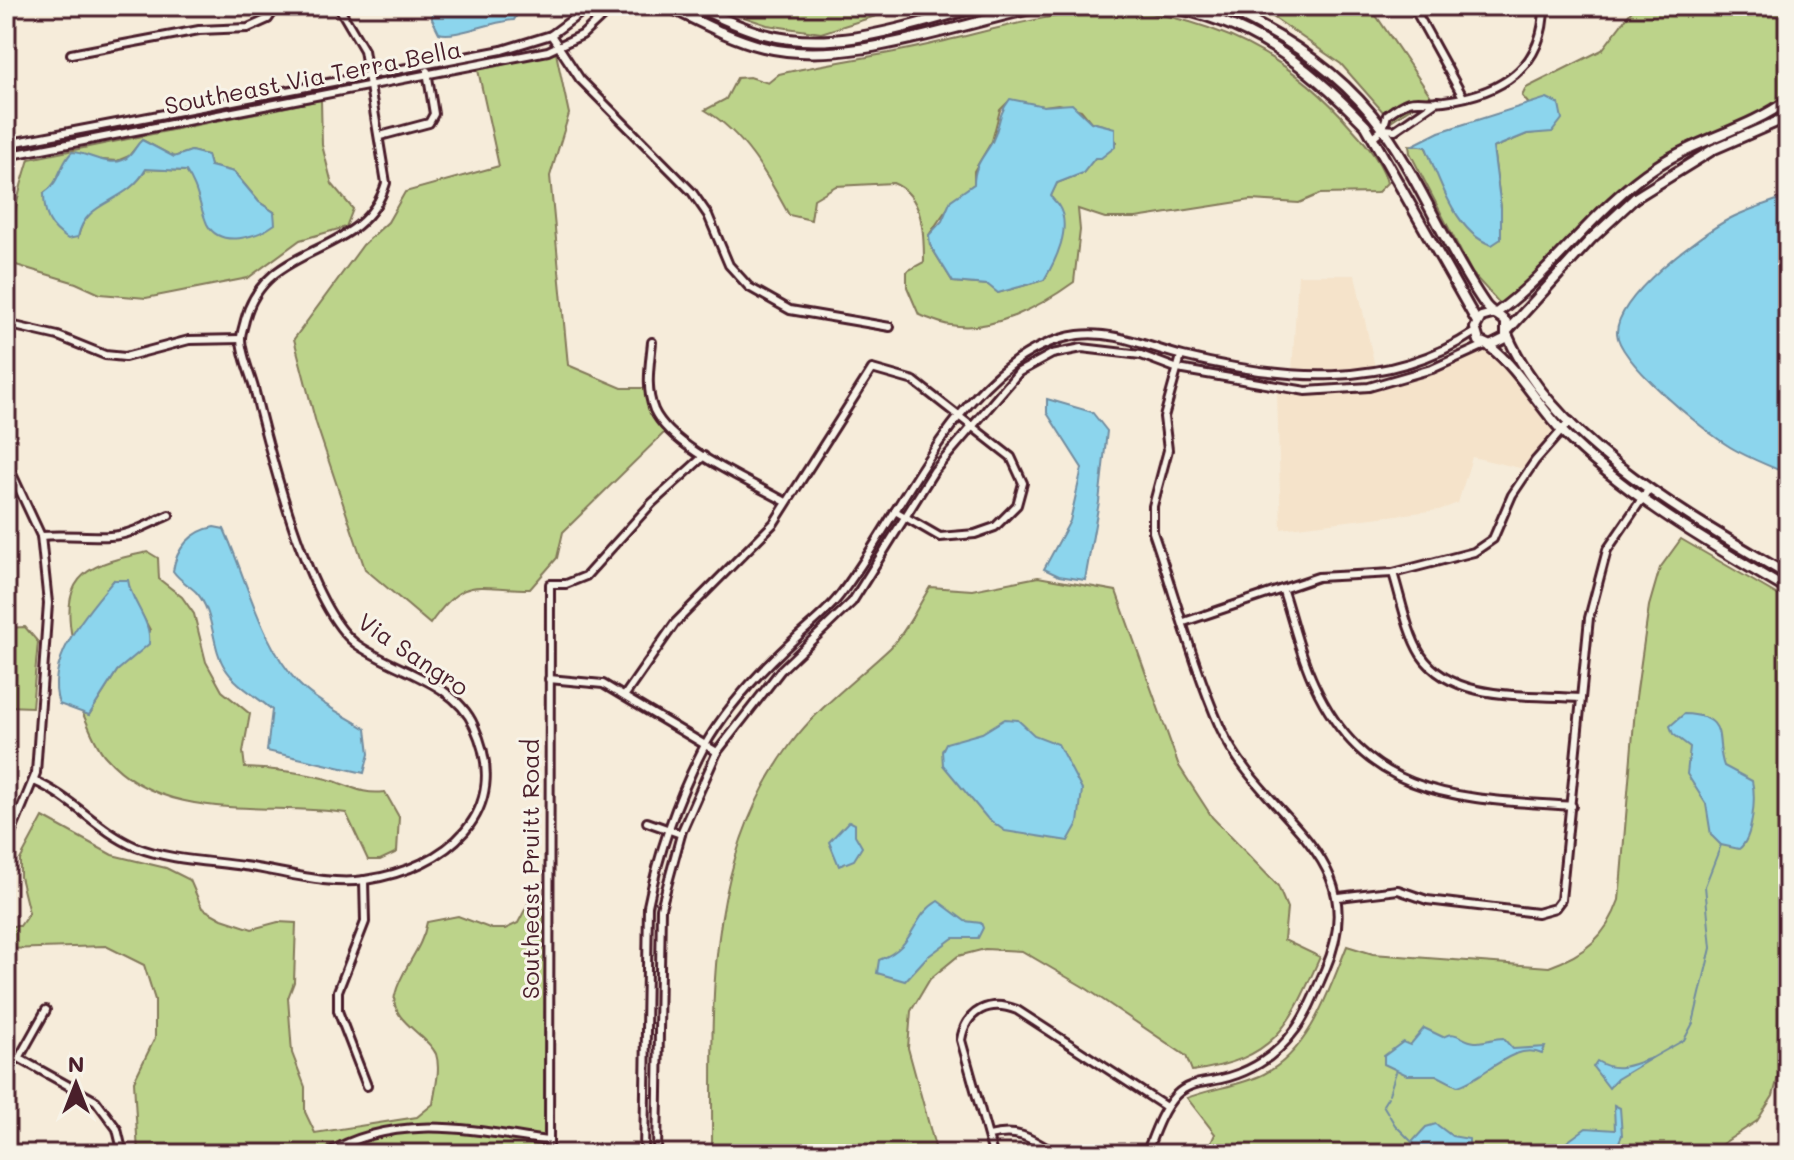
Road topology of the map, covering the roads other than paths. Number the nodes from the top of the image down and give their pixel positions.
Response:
1 (14, 6) edge
2 (277, 6) edge
3 (338, 6) edge
4 (590, 6) edge
5 (613, 6) edge
6 (667, 6) edge
7 (695, 6) edge
8 (982, 6) edge
9 (1045, 6) edge
10 (1163, 6) edge
11 (1220, 6) edge
12 (1413, 6) edge
13 (1544, 6) edge
14 (6, 18) edge
15 (551, 35) junction
16 (559, 47) junction
17 (71, 54) dead end
18 (426, 64) junction
19 (368, 74) junction
20 (428, 75) junction
21 (370, 85) junction
22 (1463, 97) junction
23 (1788, 100) edge
24 (1437, 101) junction
25 (1788, 117) edge
26 (1383, 129) junction
27 (380, 136) junction
28 (1373, 137) junction
29 (6, 144) edge
30 (1690, 148) junction
31 (6, 156) edge
32 (1695, 159) junction
33 (1582, 232) junction
34 (1591, 239) junction
35 (1494, 314) junction
36 (6, 324) edge
37 (890, 327) dead end
38 (1476, 327) junction
39 (1507, 332) junction
40 (1082, 335) junction
41 (241, 339) junction
42 (652, 342) dead end
43 (1488, 346) junction
44 (1082, 348) junction
45 (1181, 356) junction
46 (1424, 358) junction
47 (1178, 369) junction
48 (1429, 370) junction
49 (1357, 374) junction
50 (1287, 376) junction
51 (1353, 388) junction
52 (1285, 389) junction
53 (959, 419) junction
54 (1570, 421) junction
55 (969, 427) junction
56 (1562, 430) junction
57 (704, 456) junction
58 (6, 461) edge
59 (1648, 490) junction
60 (1642, 499) junction
61 (786, 502) junction
62 (895, 511) junction
63 (169, 515) dead end
64 (906, 518) junction
65 (41, 536) junction
66 (1393, 573) junction
67 (1788, 575) edge
68 (1788, 590) edge
69 (1283, 591) junction
70 (841, 594) junction
71 (852, 602) junction
72 (1184, 622) junction
73 (772, 661) junction
74 (781, 670) junction
75 (549, 679) junction
76 (625, 695) junction
77 (1581, 698) junction
78 (706, 745) junction
79 (717, 752) junction
80 (34, 781) junction
81 (1572, 806) junction
82 (647, 822) dead end
83 (669, 829) junction
84 (681, 834) junction
85 (6, 846) edge
86 (364, 880) junction
87 (1339, 897) junction
88 (660, 940) junction
89 (646, 941) junction
90 (46, 1010) dead end
91 (658, 1049) junction
92 (645, 1050) junction
93 (6, 1051) edge
94 (19, 1058) junction
95 (367, 1086) dead end
96 (1166, 1107) junction
97 (989, 1136) junction
98 (548, 1141) junction
99 (123, 1154) edge
100 (326, 1154) edge
101 (549, 1154) edge
102 (644, 1154) edge
103 (657, 1154) edge
104 (993, 1154) edge
105 (1056, 1154) edge
106 (1146, 1154) edge

1 - 14 street
2 - 17 street
3 - 19 street
4 - 15 street, Southeast Via Terra Bella
5 - 16 street, Southeast Via Terra Bella
6 - 9 street
7 - 8 street
10 - 28 street
11 - 26 street
12 - 22 street
13 - 22 street
15 - 16 street
15 - 18 street, Southeast Via Terra Bella
16 - 20 street, Southeast Via Terra Bella
16 - 37 street
18 - 19 street, Southeast Via Terra Bella
18 - 20 street
19 - 21 street
19 - 29 street, Southeast Via Terra Bella
20 - 21 street, Southeast Via Terra Bella
20 - 27 street
21 - 27 street
21 - 31 street, Southeast Via Terra Bella
22 - 24 street
23 - 30 street
24 - 26 street
24 - 26 street
25 - 32 street
26 - 28 street
26 - 35 street
27 - 41 street
28 - 38 street
30 - 32 street
30 - 33 street
32 - 34 street
33 - 34 street
33 - 35 street
34 - 39 street
35 - 38 street
35 - 39 street
36 - 41 street
38 - 43 street
38 - 46 street
39 - 43 street
39 - 54 street
40 - 44 street
40 - 45 street
40 - 53 street
41 - 86 street, Via Sangro
42 - 57 street
43 - 48 street
43 - 56 street
44 - 47 street
44 - 55 street
45 - 47 street
45 - 50 street
46 - 48 street
46 - 49 street
47 - 52 street
47 - 72 street
48 - 51 street
49 - 50 street
49 - 51 street
50 - 52 street
51 - 52 street
53 - 55 street
53 - 61 street
53 - 62 street
54 - 56 street
54 - 59 street
55 - 64 street
55 - 64 street
56 - 60 street
56 - 66 street
57 - 61 street
57 - 75 street, Southeast Pruitt Road
58 - 65 street
59 - 60 street
59 - 67 street
60 - 68 street
60 - 77 street
61 - 76 street
62 - 64 street
62 - 70 street
63 - 65 street
64 - 71 street
65 - 80 street
66 - 69 street
66 - 77 street
69 - 72 street
69 - 81 street
70 - 71 street
70 - 73 street
71 - 74 street
72 - 87 street
73 - 74 street
73 - 78 street
74 - 79 street
75 - 76 street
75 - 98 street, Southeast Pruitt Road
76 - 78 street
77 - 81 street
78 - 79 street
78 - 83 street
79 - 84 street
80 - 85 street
80 - 86 street, Via Sangro
81 - 87 street
82 - 83 street
83 - 84 street
83 - 89 street
84 - 88 street
86 - 95 street
87 - 96 street
88 - 89 street
88 - 91 street
89 - 92 street
90 - 94 street
91 - 92 street
91 - 103 street
92 - 102 street
93 - 94 street
94 - 99 street
96 - 97 street
96 - 106 street
97 - 104 street
97 - 105 street
98 - 100 street
98 - 101 street, Southeast Pruitt Road

